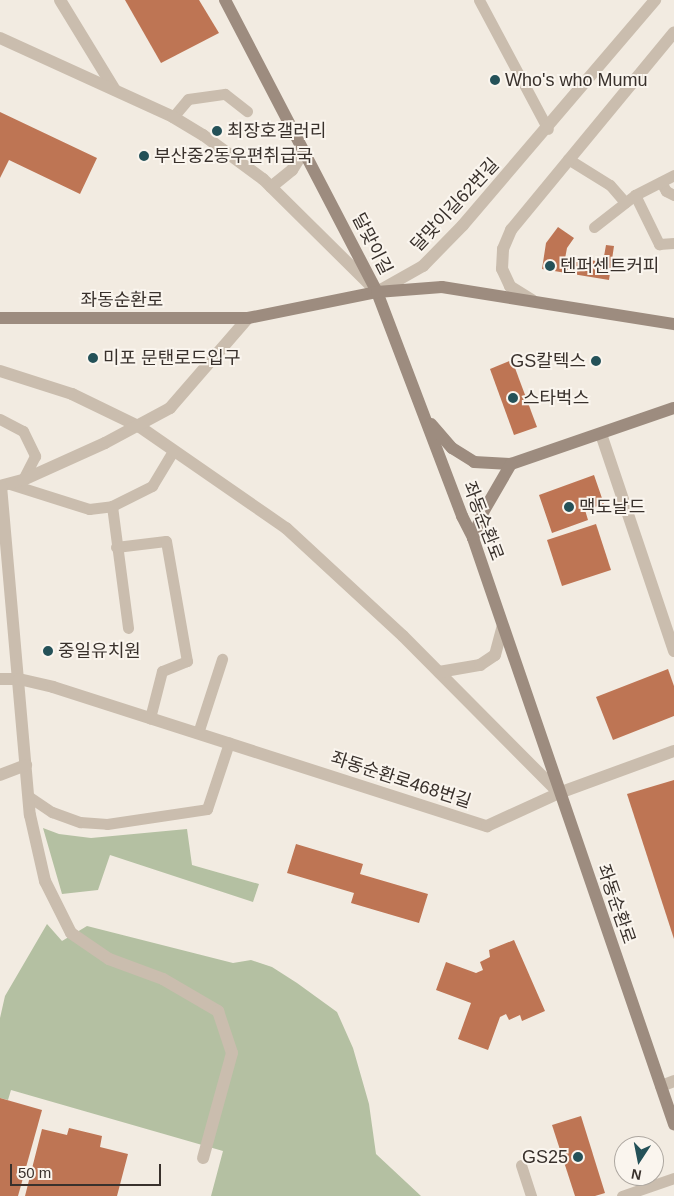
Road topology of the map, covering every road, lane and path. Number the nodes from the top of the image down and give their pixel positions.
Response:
1 (60, 0) edge
2 (225, 0) edge
3 (479, 0) edge
4 (655, 0) edge
5 (674, 32) edge
6 (0, 38) edge
7 (115, 90) junction
8 (247, 111) dead end
9 (173, 117) junction
10 (548, 129) junction
11 (304, 151) junction
12 (568, 159) junction
13 (674, 175) edge
14 (661, 182) junction
15 (271, 187) junction
16 (635, 195) junction
17 (674, 195) edge
18 (626, 202) junction
19 (594, 227) dead end
20 (674, 243) edge
21 (377, 292) junction
22 (532, 300) junction
23 (0, 318) edge
24 (248, 318) junction
25 (674, 324) edge
26 (0, 371) edge
27 (674, 408) edge
28 (426, 418) junction
29 (0, 419) edge
30 (140, 427) junction
31 (601, 434) junction
32 (173, 451) junction
33 (511, 464) junction
34 (8, 484) edge
35 (112, 506) junction
36 (473, 538) junction
37 (116, 547) junction
38 (503, 626) junction
39 (128, 628) dead end
40 (674, 651) edge
41 (222, 659) dead end
42 (439, 672) junction
43 (0, 679) edge
44 (19, 679) junction
45 (150, 718) junction
46 (198, 733) junction
47 (229, 743) junction
48 (674, 751) edge
49 (26, 765) junction
50 (0, 775) edge
51 (559, 793) junction
52 (28, 796) junction
53 (674, 1082) edge
54 (661, 1086) junction
55 (674, 1124) edge
56 (203, 1158) dead end
57 (520, 1165) dead end
58 (674, 1178) edge
59 (531, 1196) edge
60 (622, 1196) edge

1 - 7 street
2 - 11 main road, 달맞이길
3 - 10 lane
4 - 10 street, 달맞이길62번길
5 - 12 street
6 - 7 street
7 - 9 street
8 - 9 lane
9 - 15 street
10 - 21 street, 달맞이길62번길
11 - 15 street
11 - 21 main road, 달맞이길
12 - 18 lane
12 - 22 street
13 - 14 lane
14 - 16 lane
14 - 17 lane
15 - 21 street
16 - 18 lane
16 - 20 lane
18 - 19 lane
21 - 22 main road, 달맞이길
21 - 24 main road, 좌동순환로
21 - 28 main road, 좌동순환로
22 - 25 main road, 달맞이길
23 - 24 main road, 좌동순환로
24 - 30 street
26 - 30 street
27 - 31 main road
28 - 33 main road
28 - 36 main road, 좌동순환로
29 - 34 lane
30 - 32 street
30 - 34 street
31 - 33 main road
31 - 40 street
32 - 35 lane
32 - 42 street
33 - 36 main road
34 - 35 lane
34 - 44 street
35 - 37 lane
36 - 38 main road, 좌동순환로
37 - 39 lane
37 - 45 lane
38 - 42 street
38 - 51 main road, 좌동순환로
41 - 46 lane
42 - 51 street
43 - 44 street, 좌동순환로468번길
44 - 45 street, 좌동순환로468번길
44 - 49 street
45 - 46 street, 좌동순환로468번길
46 - 47 street, 좌동순환로468번길
47 - 51 street, 좌동순환로468번길
47 - 52 lane
48 - 51 street, 좌동순환로468번길
49 - 50 street
49 - 52 street
51 - 54 main road, 좌동순환로
52 - 56 street
53 - 54 street
54 - 55 main road, 좌동순환로
57 - 59 lane
58 - 60 lane

